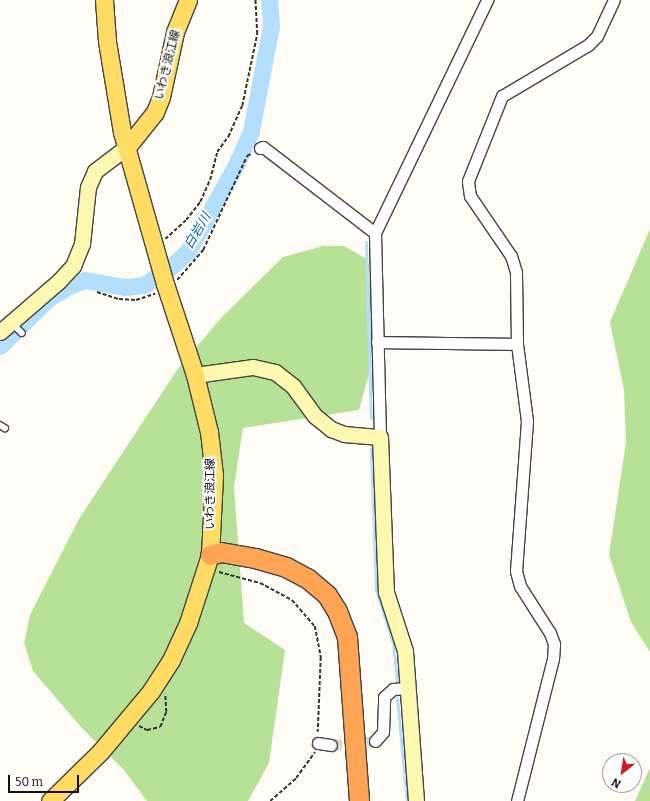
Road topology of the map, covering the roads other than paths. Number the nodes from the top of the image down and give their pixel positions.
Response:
1 (104, 0) edge
2 (188, 0) edge
3 (486, 0) edge
4 (614, 0) edge
5 (128, 146) junction
6 (257, 150) road end
7 (375, 233) junction
8 (12, 323) junction
9 (0, 332) edge
10 (22, 333) dead end
11 (376, 342) junction
12 (518, 344) junction
13 (195, 375) junction
14 (380, 437) junction
15 (210, 555) junction
16 (406, 688) junction
17 (375, 741) dead end
18 (318, 743) road end
19 (331, 745) tunnel mouth
20 (50, 801) edge
21 (347, 801) edge
22 (359, 801) edge
23 (416, 801) edge
24 (517, 801) edge

1 - 5 main road, いわき浪江線
2 - 5 main road, いわき浪江線
3 - 7 street
4 - 12 street
5 - 8 street
5 - 13 main road, いわき浪江線
6 - 7 street
7 - 11 street
8 - 9 street
8 - 10 lane
11 - 12 street
11 - 14 street
12 - 24 street
13 - 14 street
13 - 15 main road, いわき浪江線
14 - 16 street
15 - 20 main road, いわき浪江線
15 - 21 highway
15 - 22 highway
16 - 17 street
16 - 23 street
18 - 19 street

